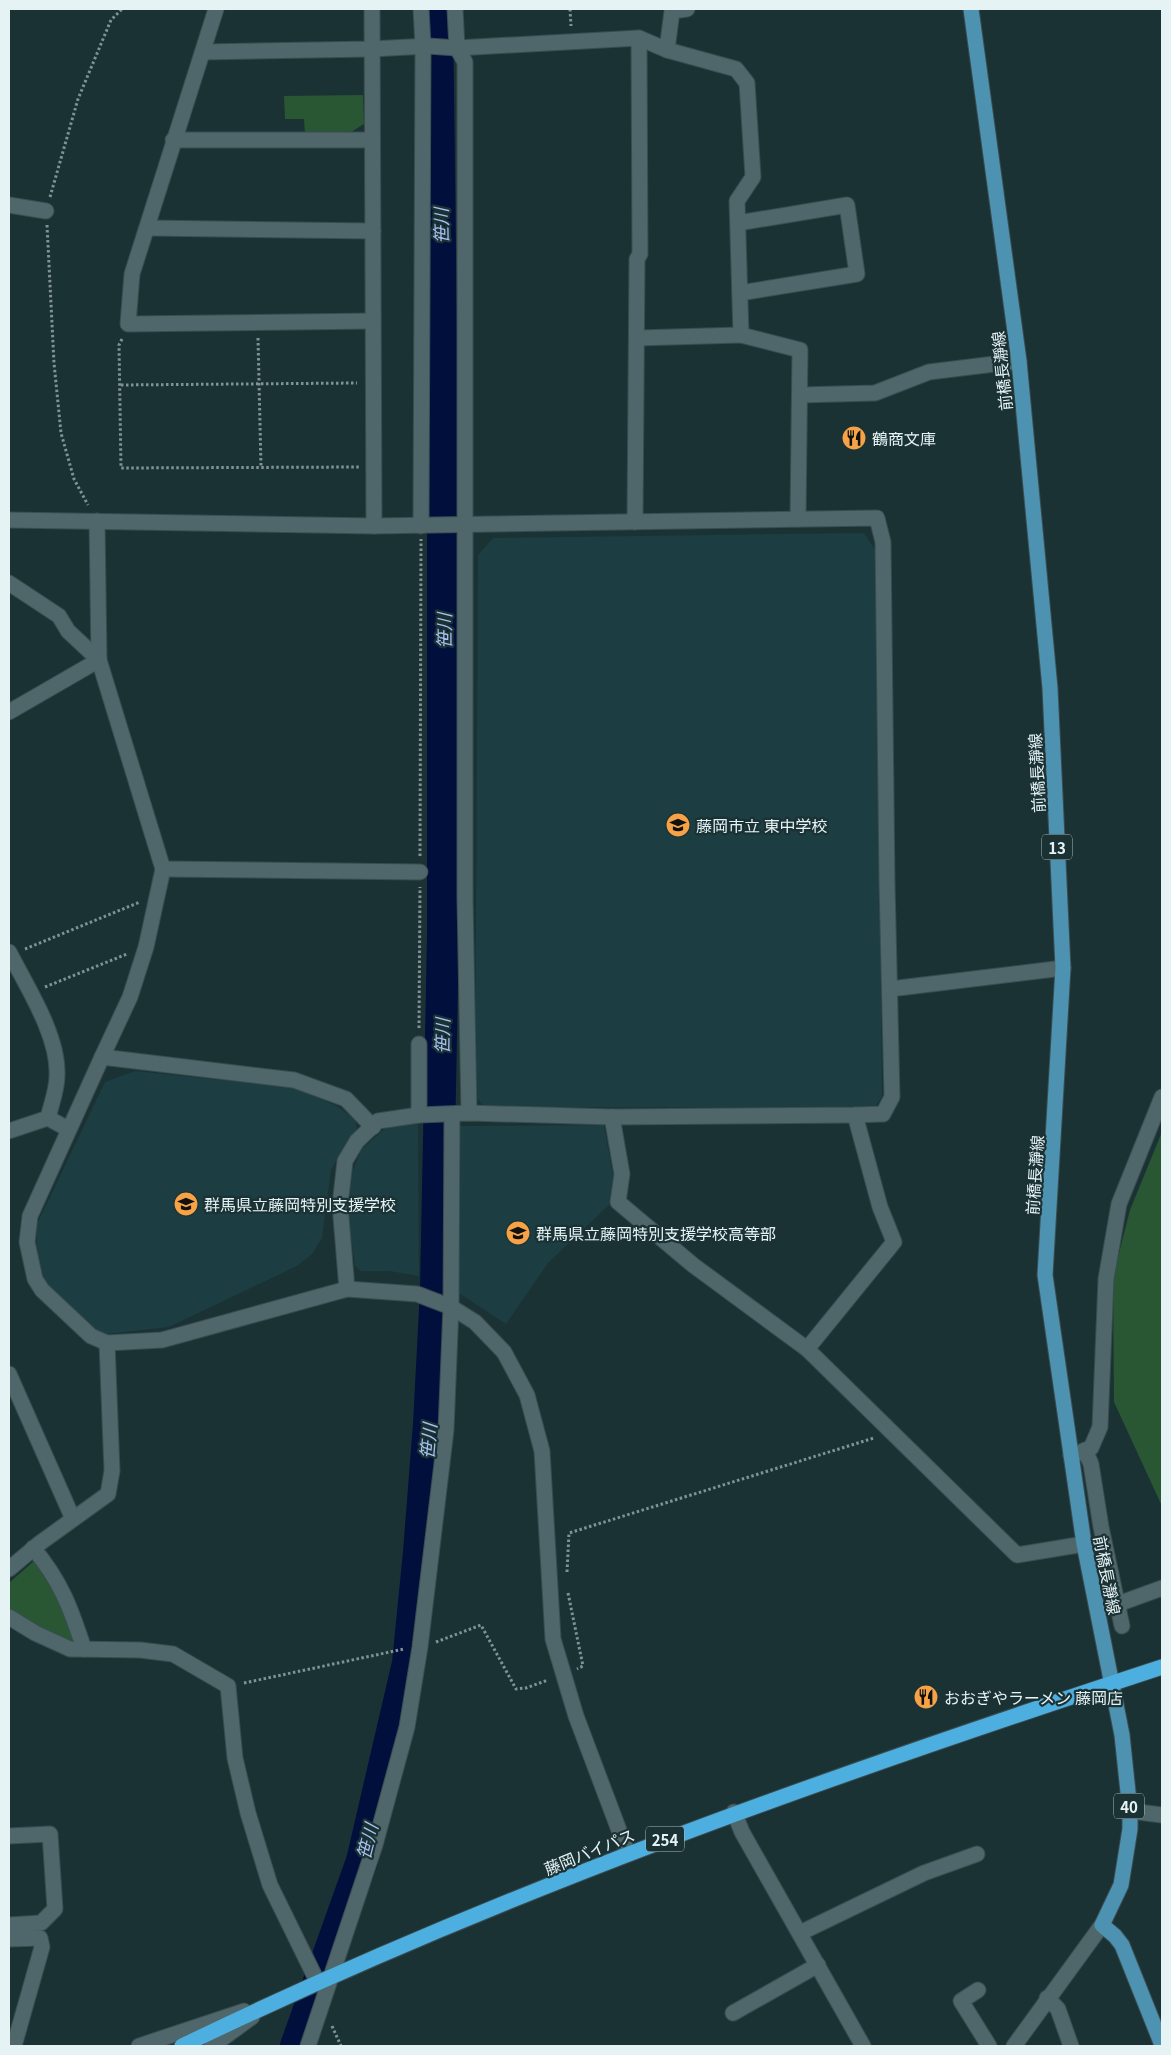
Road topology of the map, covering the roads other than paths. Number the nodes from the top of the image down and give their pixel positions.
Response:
1 (216, 9) edge
2 (372, 9) edge
3 (421, 9) edge
4 (455, 9) edge
5 (687, 9) edge
6 (971, 9) edge
7 (640, 38) junction
8 (425, 46) junction
9 (453, 47) junction
10 (371, 49) junction
11 (667, 50) junction
12 (203, 52) junction
13 (173, 140) junction
14 (371, 140) junction
15 (9, 205) edge
16 (46, 211) road end
17 (738, 223) junction
18 (147, 228) junction
19 (373, 231) junction
20 (740, 292) junction
21 (372, 321) junction
22 (741, 335) junction
23 (637, 338) junction
24 (1019, 361) junction
25 (800, 394) junction
26 (798, 519) junction
27 (9, 520) edge
28 (97, 522) junction
29 (635, 522) junction
30 (425, 525) junction
31 (458, 525) junction
32 (374, 526) junction
33 (9, 583) edge
34 (99, 660) junction
35 (9, 712) edge
36 (163, 869) junction
37 (420, 872) road end
38 (10, 953) edge
39 (1063, 968) junction
40 (890, 989) junction
41 (419, 1044) road end
42 (102, 1058) junction
43 (1162, 1098) edge
44 (469, 1113) junction
45 (452, 1115) junction
46 (855, 1115) junction
47 (419, 1116) junction
48 (612, 1117) junction
49 (48, 1118) junction
50 (374, 1126) junction
51 (68, 1128) junction
52 (9, 1131) edge
53 (347, 1289) junction
54 (450, 1306) junction
55 (107, 1344) junction
56 (807, 1349) junction
57 (9, 1374) edge
58 (1085, 1450) junction
59 (1071, 1456) junction
60 (73, 1520) junction
61 (1084, 1544) junction
62 (33, 1548) junction
63 (9, 1569) edge
64 (1162, 1588) edge
65 (1118, 1604) junction
66 (9, 1617) edge
67 (1122, 1626) dead end
68 (84, 1649) junction
69 (1162, 1667) edge
70 (1113, 1684) junction
71 (1130, 1811) junction
72 (734, 1812) junction
73 (1162, 1815) edge
74 (9, 1836) edge
75 (628, 1854) junction
76 (977, 1854) dead end
77 (9, 1925) edge
78 (1102, 1925) junction
79 (800, 1933) junction
80 (9, 1939) edge
81 (818, 1965) junction
82 (324, 1980) junction
83 (978, 1990) dead end
84 (1047, 1998) junction
85 (276, 2000) junction
86 (733, 2013) dead end
87 (858, 2045) edge
88 (1162, 2045) edge
89 (14, 2046) edge
90 (139, 2046) edge
91 (182, 2046) edge
92 (212, 2046) edge
93 (308, 2046) edge
94 (989, 2046) edge
95 (1014, 2046) edge
96 (1071, 2046) edge

1 - 12 street
2 - 10 street
3 - 8 street
4 - 9 street
5 - 11 street
6 - 24 main road, 前橋長瀞線 / 13
7 - 9 street
7 - 11 street
7 - 23 street
8 - 9 street
8 - 10 street
8 - 30 street
9 - 31 street
10 - 12 street
10 - 14 street
11 - 17 street
12 - 13 street
13 - 14 street
13 - 18 street
14 - 19 street
15 - 16 street
17 - 20 street
17 - 20 street
18 - 19 street
18 - 21 street
19 - 21 street
20 - 22 street
21 - 32 street
22 - 23 street
22 - 25 street
23 - 29 street
24 - 25 street
24 - 39 main road, 前橋長瀞線 / 13
25 - 26 street
26 - 29 street
26 - 40 street
27 - 28 street
28 - 32 street
28 - 34 street
29 - 31 street
30 - 31 street
30 - 32 street
31 - 44 street
33 - 34 street
34 - 35 street
34 - 36 street
36 - 37 street
36 - 42 street
38 - 49 street
39 - 40 street
39 - 59 main road, 前橋長瀞線 / 13
40 - 46 street
41 - 47 street
42 - 50 street
42 - 51 street
43 - 58 street
44 - 45 street
44 - 48 street
45 - 47 street
45 - 54 street
46 - 48 street
46 - 56 street
47 - 50 street
48 - 56 street
49 - 51 street
49 - 52 street
50 - 53 street
51 - 55 street
53 - 54 street
53 - 55 street
54 - 75 street
54 - 82 street
55 - 60 street
56 - 61 street
57 - 60 street
58 - 59 street
58 - 65 street
59 - 61 main road, 前橋長瀞線 / 13
60 - 62 street
61 - 70 main road, 前橋長瀞線 / 13
62 - 63 street
62 - 68 street
64 - 65 street
65 - 67 street
66 - 68 street
68 - 82 street
69 - 70 highway, 藤岡バイパス / 254
70 - 71 main road, 40
70 - 72 highway, 藤岡バイパス / 254
71 - 73 street
71 - 78 main road, 40
72 - 75 highway, 藤岡バイパス / 254
72 - 79 street
74 - 77 street
75 - 82 highway, 藤岡バイパス / 254
76 - 79 street
78 - 84 street
78 - 88 main road
79 - 81 street
80 - 89 street
81 - 86 street
81 - 87 street
82 - 85 highway, 藤岡バイパス / 254
82 - 93 street
83 - 94 street
84 - 95 street
84 - 96 street
85 - 90 street
85 - 91 highway, 藤岡バイパス / 254
85 - 92 street

